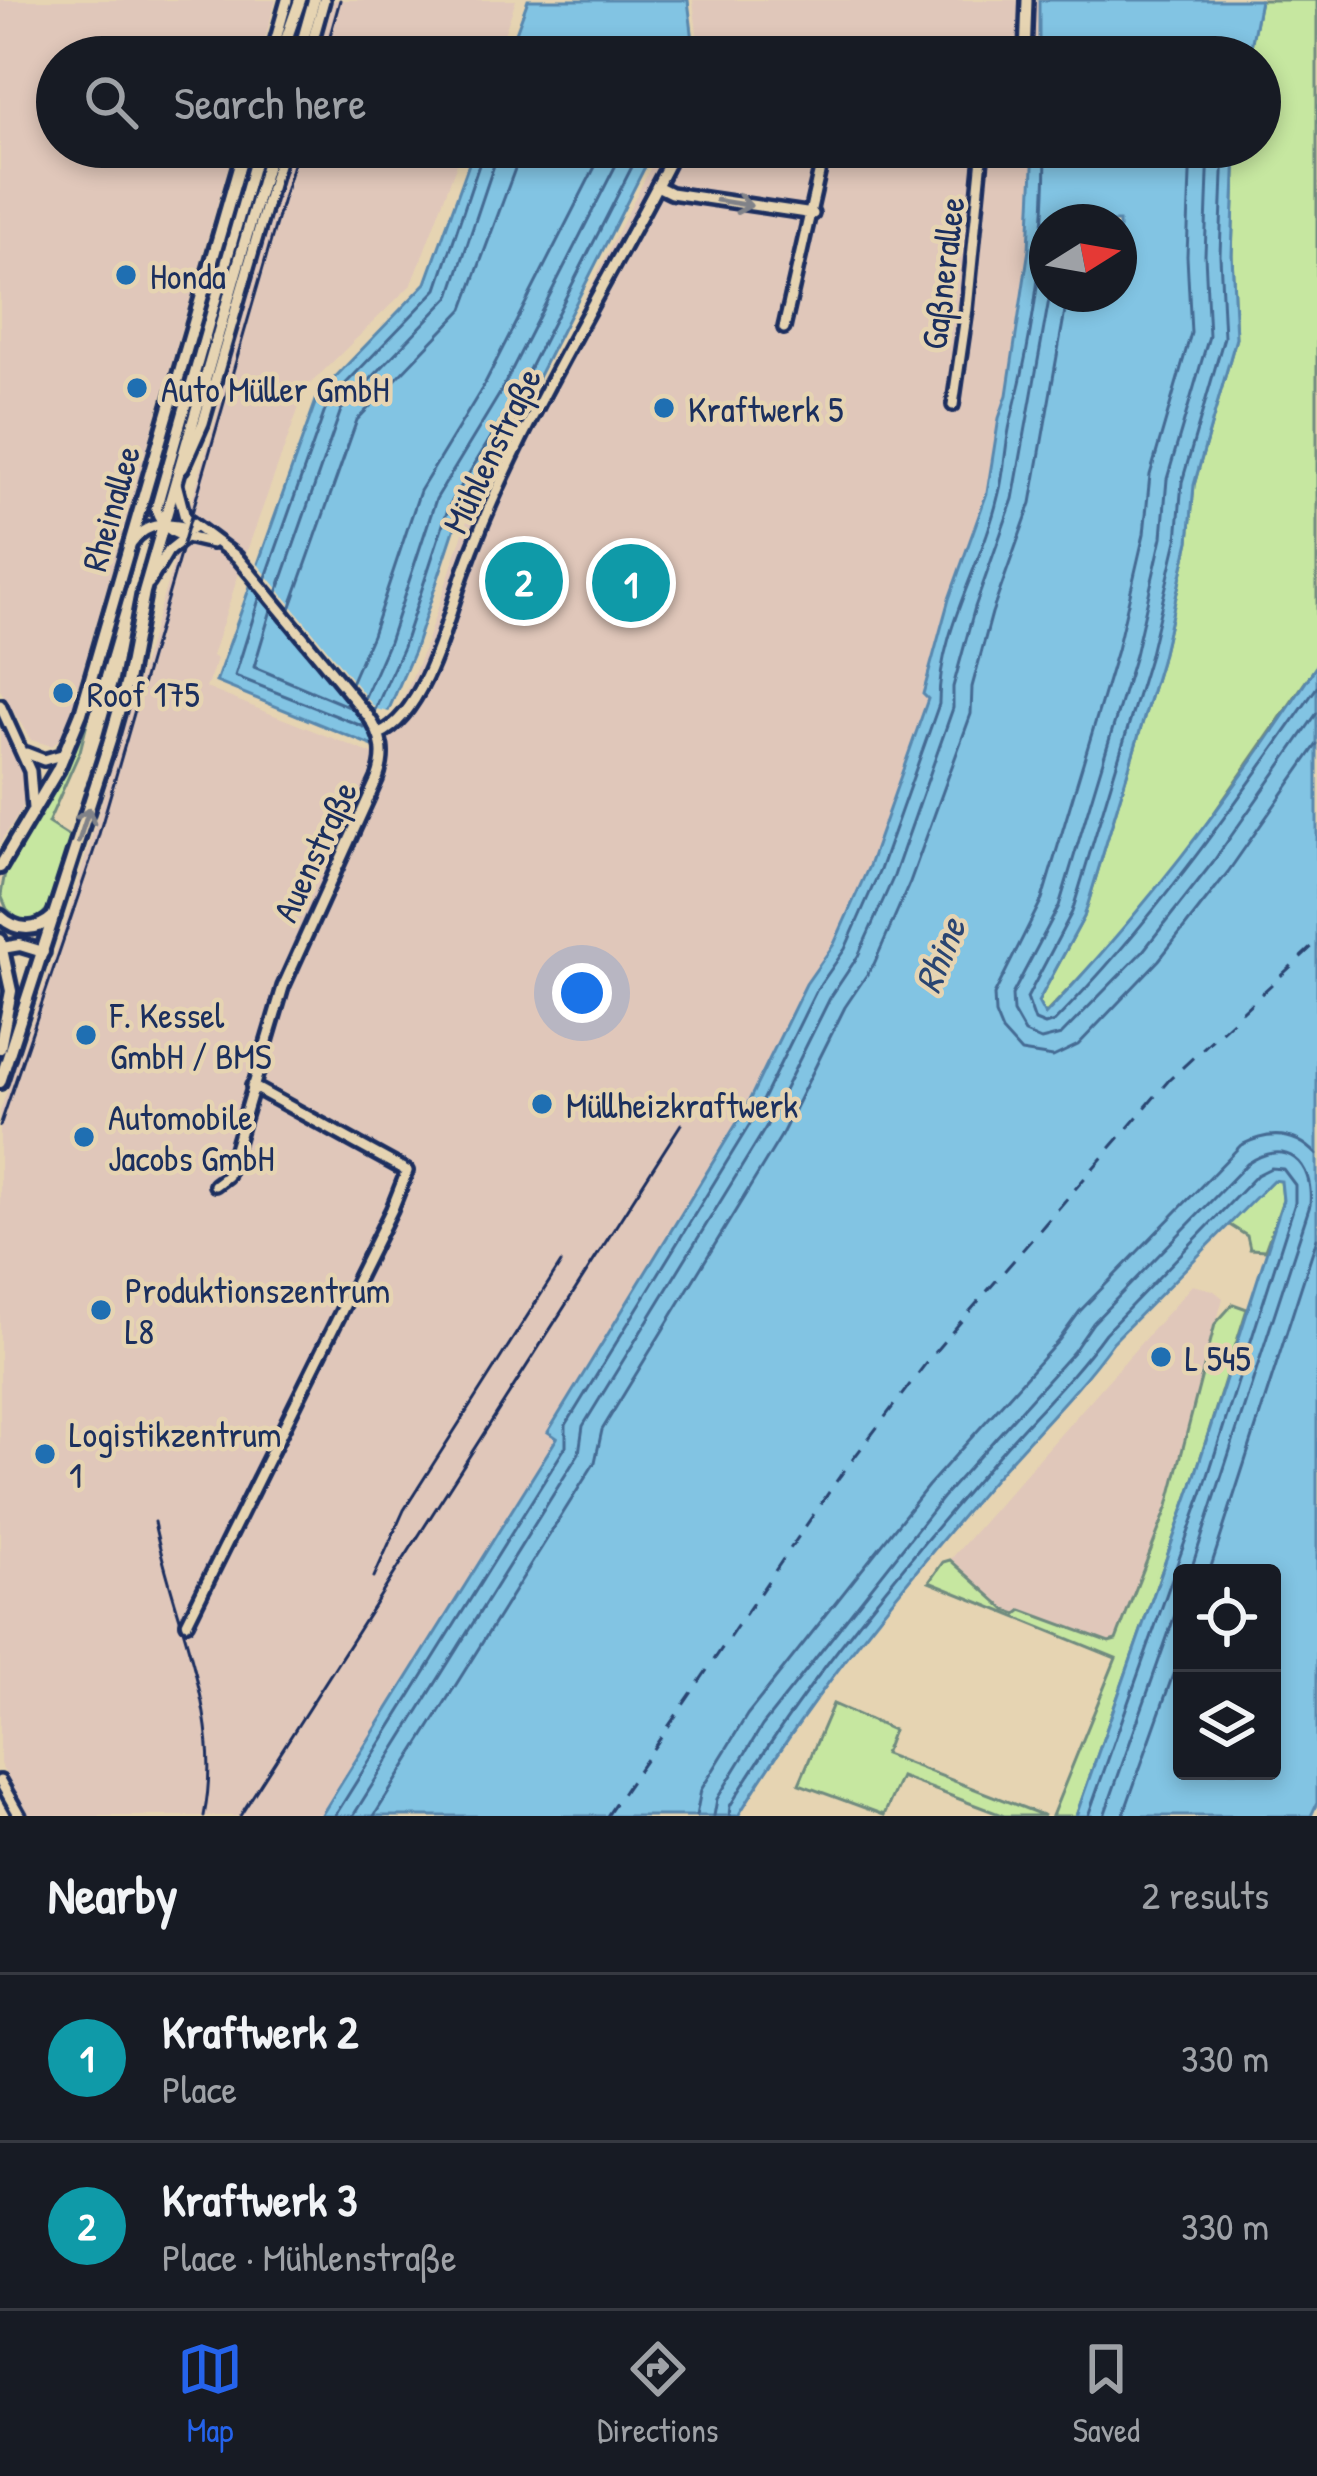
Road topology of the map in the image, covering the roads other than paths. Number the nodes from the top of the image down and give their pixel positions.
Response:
1 (287, 0) edge
2 (300, 0) edge
3 (314, 0) edge
4 (324, 0) edge
5 (1027, 0) edge
6 (281, 36) edge
7 (288, 36) edge
8 (304, 36) edge
9 (314, 36) edge
10 (1026, 36) edge
11 (239, 168) edge
12 (253, 168) edge
13 (272, 168) edge
14 (274, 168) edge
15 (666, 168) edge
16 (821, 168) edge
17 (984, 168) edge
18 (657, 186) junction
19 (813, 214) junction
20 (784, 328) dead end
21 (952, 405) dead end
22 (176, 480) junction
23 (163, 525) junction
24 (203, 532) junction
25 (187, 536) junction
26 (223, 546) junction
27 (130, 547) junction
28 (144, 592) junction
29 (0, 706) edge
30 (380, 734) junction
31 (21, 748) junction
32 (65, 754) junction
33 (32, 814) junction
34 (0, 867) edge
35 (0, 916) edge
36 (54, 916) junction
37 (1, 944) edge
38 (43, 952) junction
39 (0, 1048) edge
40 (0, 1082) edge
41 (252, 1086) junction
42 (215, 1185) dead end
43 (187, 1623) dead end
44 (0, 1784) edge
45 (20, 1816) edge

1 - 6 street
2 - 7 main road
3 - 8 main road
4 - 9 street
5 - 10 street
11 - 27 main road, Rheinallee
12 - 23 street, Rheinallee
13 - 22 main road, Rheinallee
14 - 22 street, Rheinallee
15 - 18 street, Mühlenstraße
16 - 19 street
17 - 21 street, Gaßnerallee
18 -> 19 street
18 - 30 street, Mühlenstraße
19 - 20 street
22 - 23 main road, Rheinallee
22 - 24 street
23 - 24 street
23 - 25 street
23 - 27 street
23 - 28 main road, Rheinallee
24 - 26 street
25 - 26 street
25 - 28 street
26 - 30 street
27 - 32 main road, Rheinallee
36 -> 28 main road, Rheinallee
29 - 31 street
30 - 41 street, Auenstraße
31 - 32 street
31 - 33 street
32 - 33 main road, Rheinallee
33 - 34 main road, Rheinallee
35 - 36 main road
36 - 38 main road, Rheinallee
37 - 38 main road
37 - 39 main road
38 - 40 main road, Rheinallee
41 - 42 street, Auenstraße
41 - 43 street
44 - 45 street

